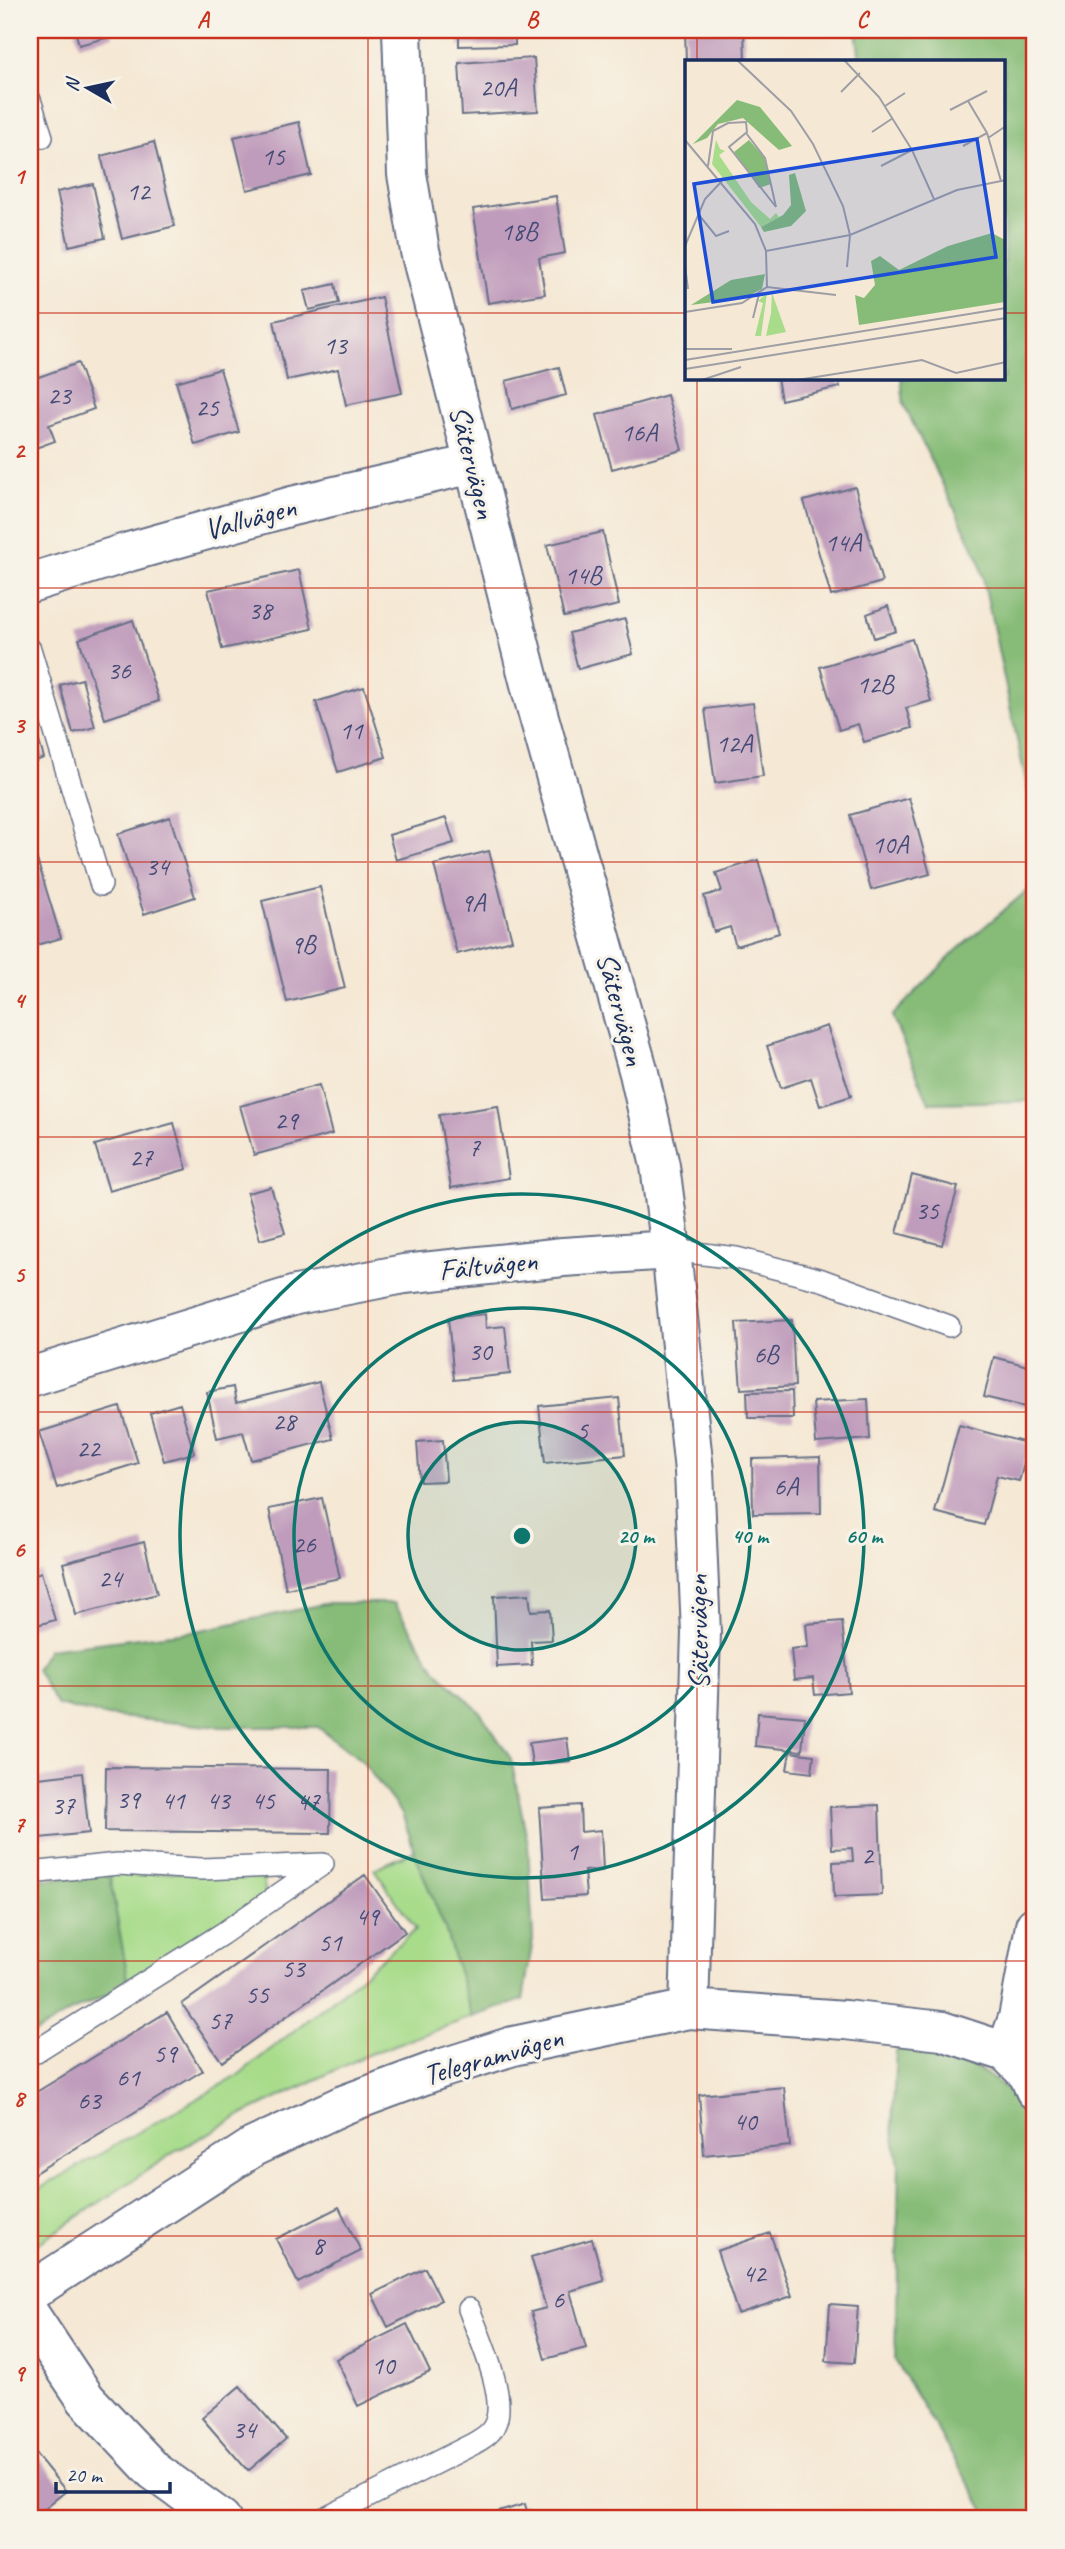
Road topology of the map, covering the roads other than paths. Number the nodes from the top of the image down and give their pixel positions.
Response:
1 (402, 30) edge
2 (30, 100) edge
3 (42, 137) dead end
4 (473, 464) junction
5 (30, 583) edge
6 (30, 649) edge
7 (101, 886) dead end
8 (671, 1250) junction
9 (949, 1326) dead end
10 (30, 1377) edge
11 (30, 1873) edge
12 (1035, 1926) edge
13 (689, 2009) junction
14 (1006, 2052) junction
15 (30, 2055) edge
16 (1035, 2090) edge
17 (30, 2292) edge
18 (469, 2309) dead end
19 (30, 2315) edge
20 (221, 2519) edge
21 (324, 2519) edge

1 - 4 street, Sätervägen
2 - 3 lane
4 - 5 street, Vallvägen
4 - 8 street, Sätervägen
6 - 7 lane
8 - 9 lane, Fältvägen
8 - 10 street, Fältvägen
8 - 13 street, Sätervägen
11 - 15 lane
12 - 14 street
13 - 14 street, Telegramvägen
13 - 17 street, Telegramvägen
14 - 16 street, Telegramvägen
18 - 21 lane
19 - 20 street

